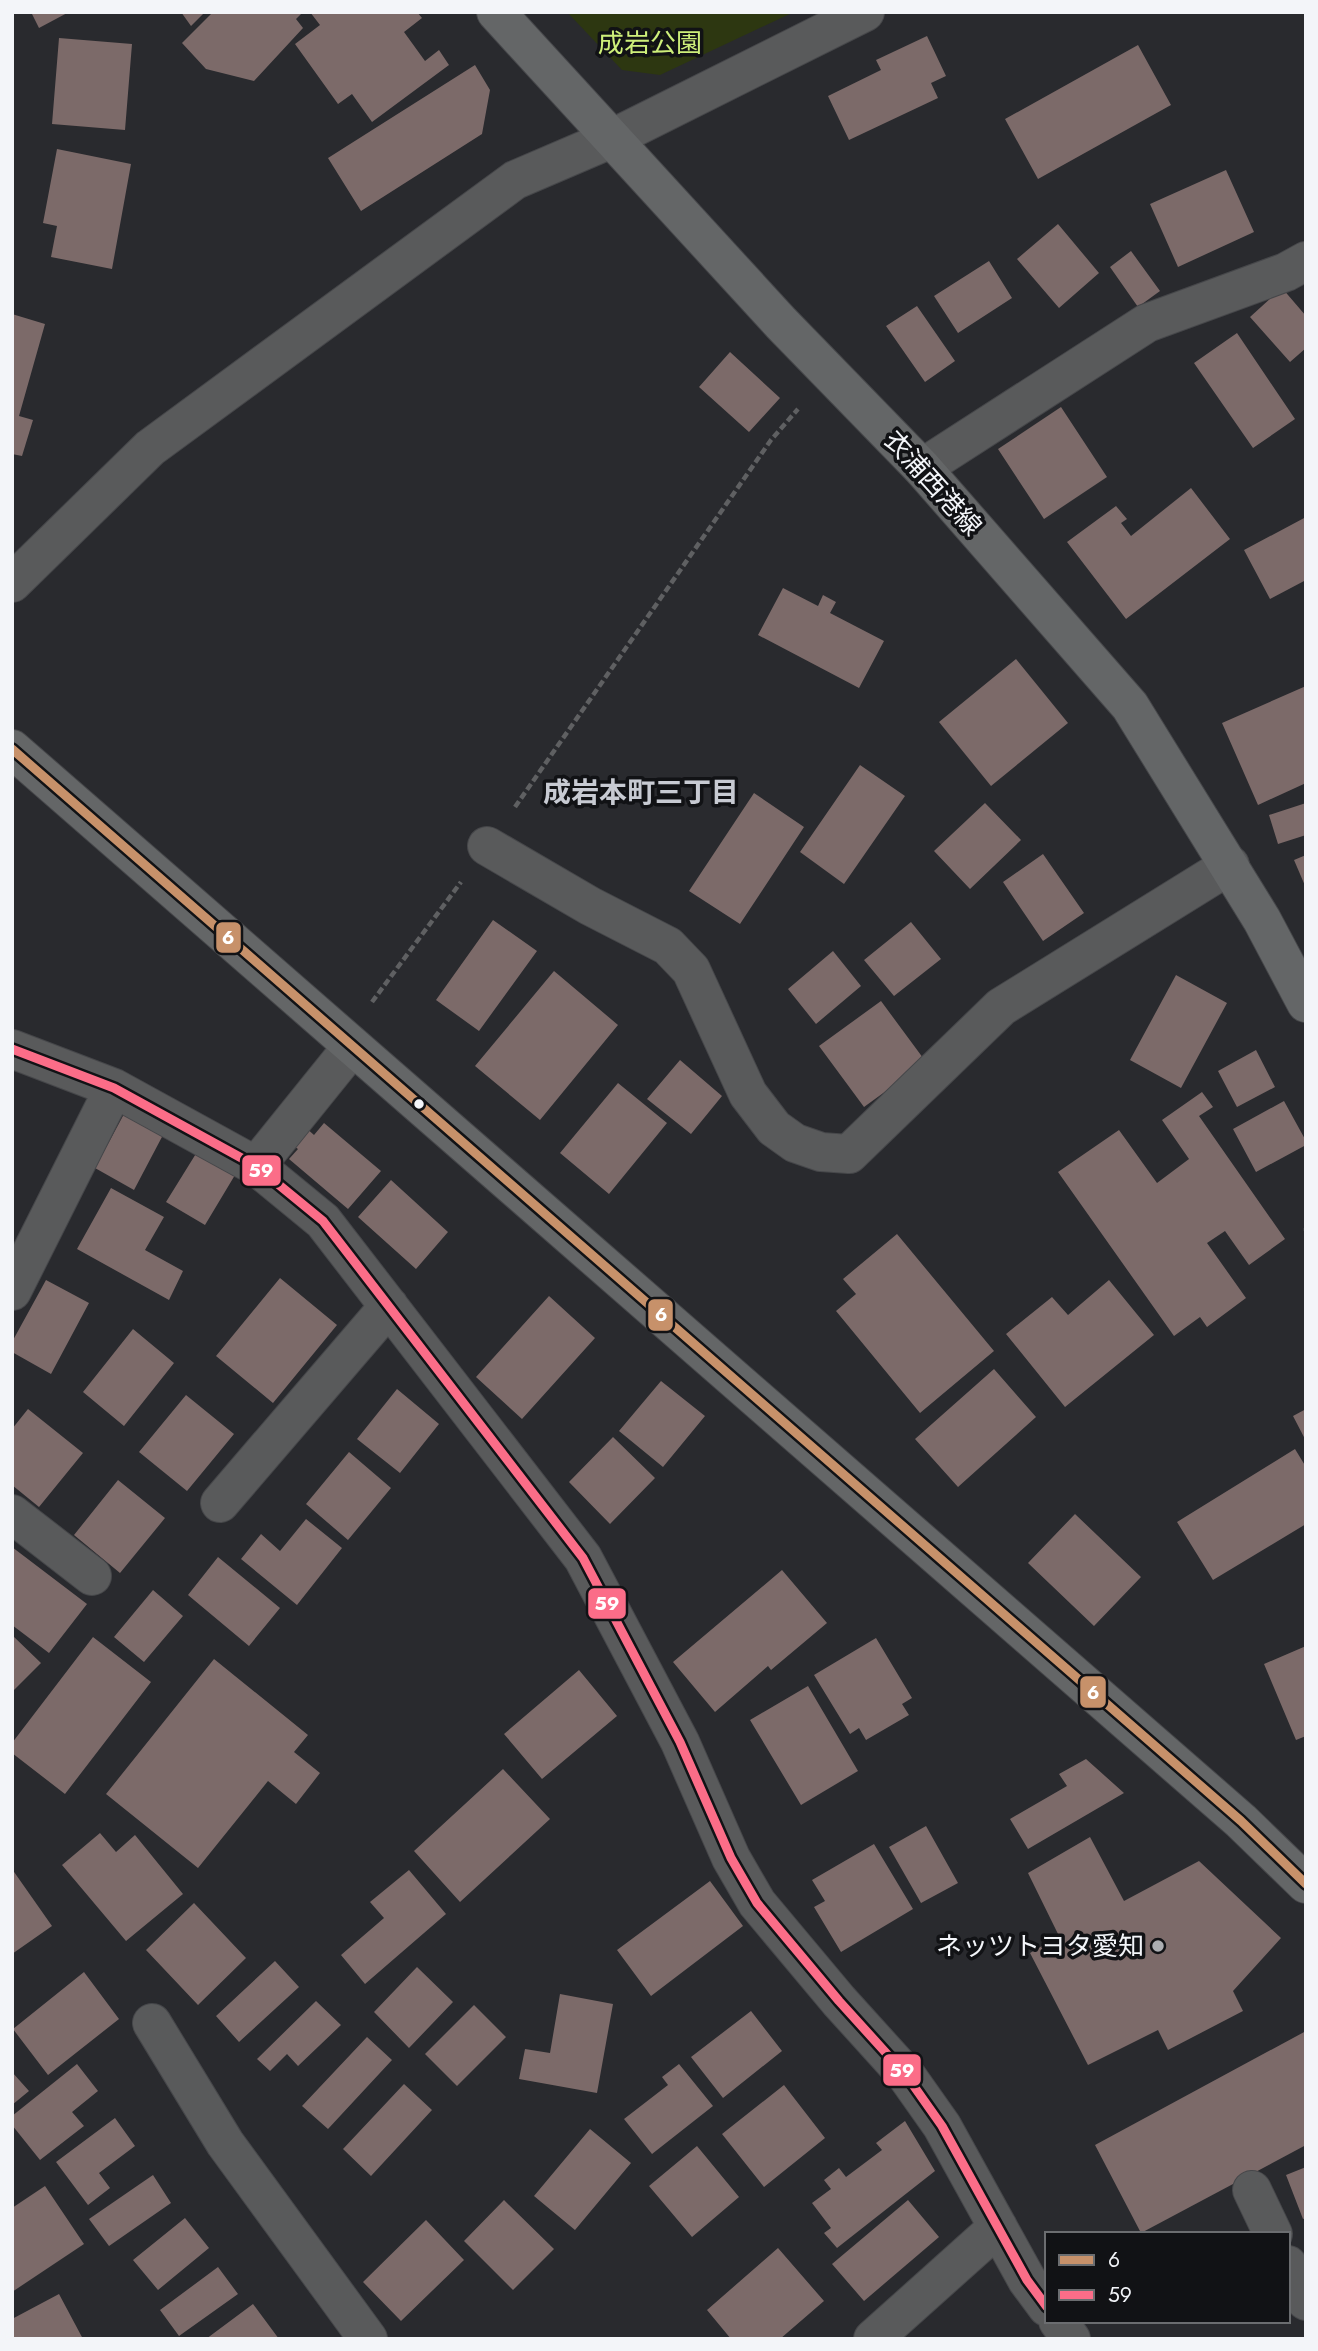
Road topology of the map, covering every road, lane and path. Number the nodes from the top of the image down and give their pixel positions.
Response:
1 (496, 12) edge
2 (865, 12) edge
3 (613, 138) junction
4 (1306, 261) edge
5 (804, 403) dead end
6 (922, 468) junction
7 (12, 583) edge
8 (12, 749) edge
9 (488, 846) junction
10 (1230, 865) junction
11 (1306, 1003) edge
12 (370, 1005) dead end
13 (352, 1047) junction
14 (12, 1049) edge
15 (114, 1088) junction
16 (256, 1166) junction
17 (12, 1291) edge
18 (389, 1306) junction
19 (220, 1503) dead end
20 (12, 1514) edge
21 (92, 1576) dead end
22 (1306, 1884) edge
23 (152, 2023) dead end
24 (1252, 2190) dead end
25 (998, 2227) junction
26 (1272, 2232) edge
27 (1290, 2269) edge
28 (1306, 2301) edge
29 (1045, 2304) edge
30 (1059, 2323) edge
31 (368, 2339) edge
32 (873, 2339) edge
33 (1071, 2339) edge

1 - 3 street, 衣浦西港線
2 - 3 street
3 - 6 street, 衣浦西港線
3 - 7 street
4 - 6 street
5 - 9 path
6 - 10 street, 衣浦西港線
8 - 13 street
9 - 10 street
9 - 12 path
10 - 11 street, 衣浦西港線
13 - 16 street
13 - 22 street
14 - 15 street
15 - 16 street
15 - 17 street
16 - 18 street
18 - 19 street
18 - 25 street
20 - 21 street
23 - 31 street
24 - 26 street
25 - 29 street
25 - 32 street
27 - 28 street
30 - 33 street

